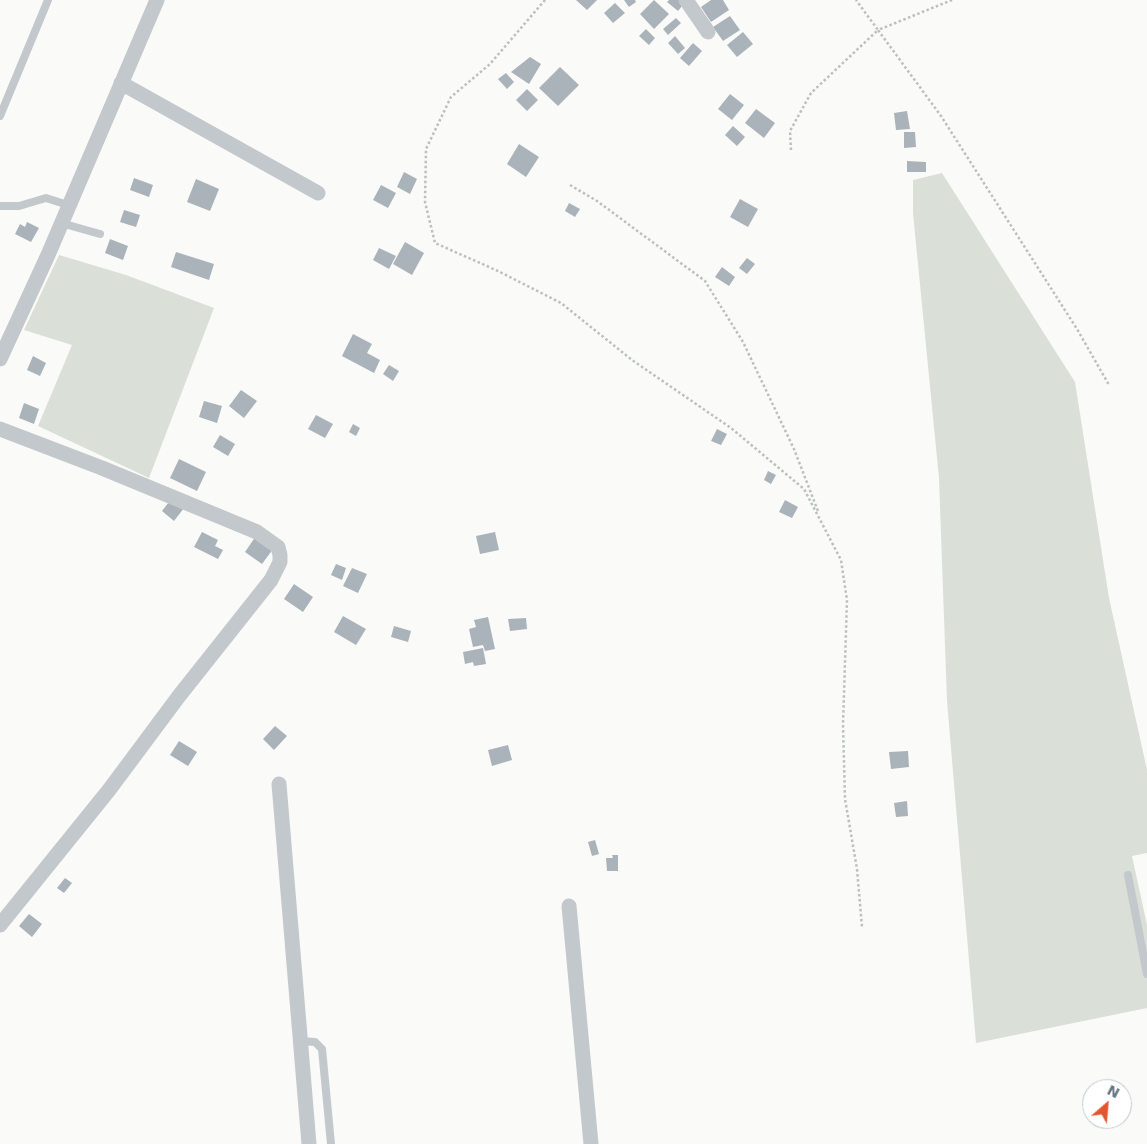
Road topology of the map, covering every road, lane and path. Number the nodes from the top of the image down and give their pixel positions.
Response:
1 (48, 0) edge
2 (157, 0) edge
3 (545, 0) edge
4 (686, 0) edge
5 (856, 0) edge
6 (952, 0) edge
7 (878, 30) junction
8 (708, 32) dead end
9 (121, 83) junction
10 (0, 116) edge
11 (791, 150) dead end
12 (570, 185) dead end
13 (318, 193) dead end
14 (68, 204) junction
15 (0, 206) edge
16 (61, 223) junction
17 (100, 234) dead end
18 (0, 360) edge
19 (1109, 385) dead end
20 (0, 429) edge
21 (822, 522) junction
22 (279, 784) dead end
23 (1128, 875) dead end
24 (569, 906) dead end
25 (0, 925) edge
26 (862, 927) dead end
27 (1147, 974) edge
28 (299, 1041) junction
29 (309, 1144) edge
30 (331, 1144) edge
31 (591, 1144) edge

1 - 10 lane
2 - 9 street
3 - 21 path
4 - 8 street
5 - 7 path
6 - 7 path
7 - 11 path
7 - 19 path
9 - 13 street
9 - 14 street
12 - 21 path
14 - 15 lane
14 - 16 street
16 - 17 lane
16 - 18 street
20 - 25 street
21 - 26 path
22 - 28 street
23 - 27 lane
24 - 31 street
28 - 29 street
28 - 30 lane

